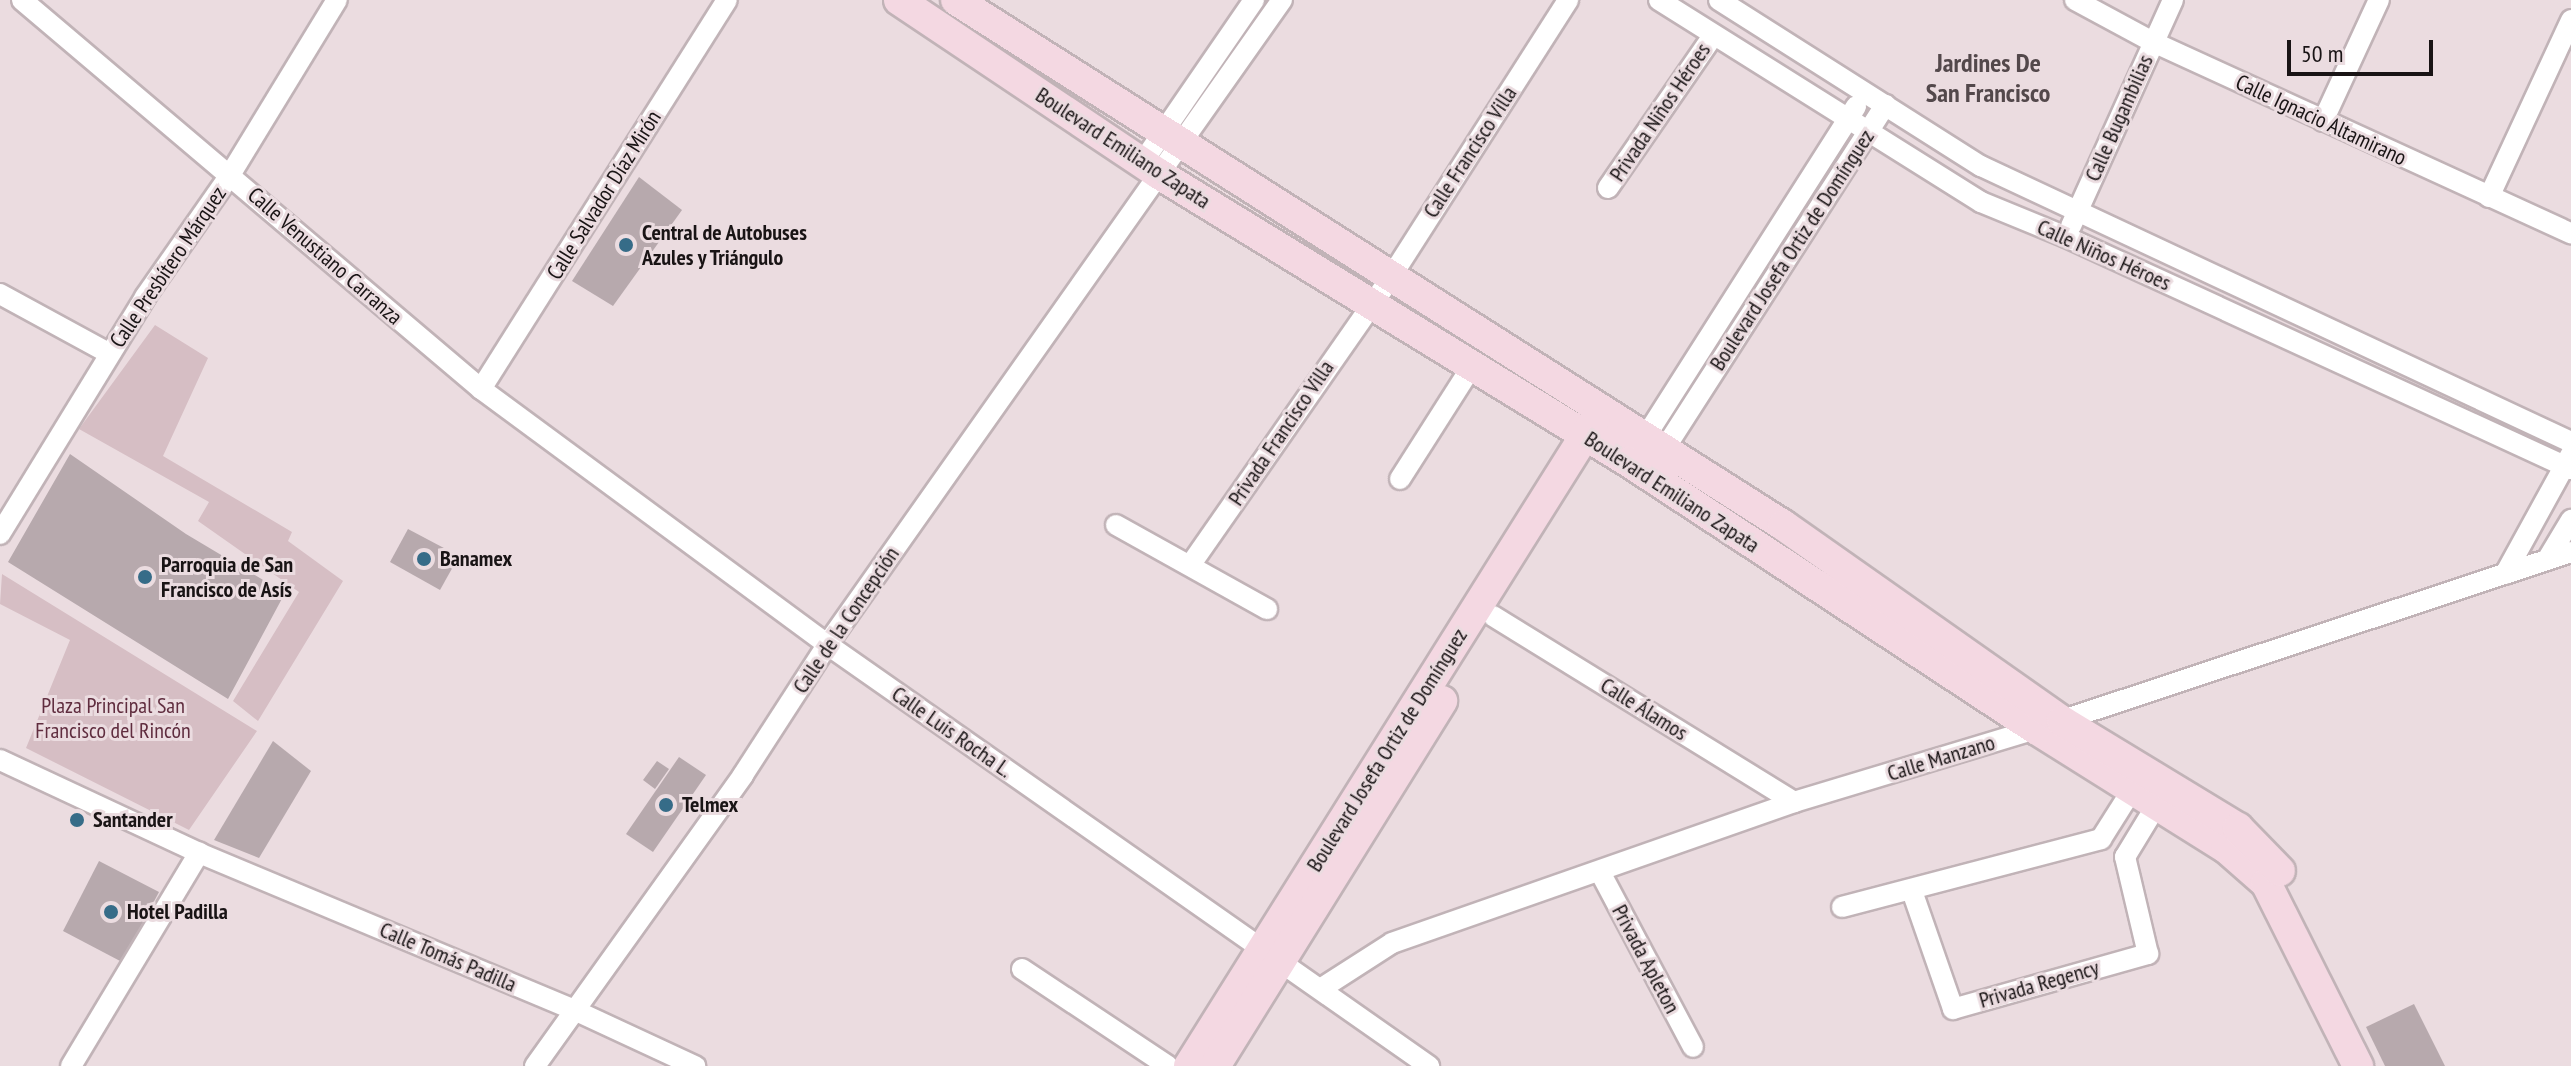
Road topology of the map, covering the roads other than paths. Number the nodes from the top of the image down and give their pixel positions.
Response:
1 (22, 0) edge
2 (337, 0) edge
3 (727, 0) edge
4 (899, 0) edge
5 (956, 0) edge
6 (1254, 0) edge
7 (1282, 0) edge
8 (1568, 0) edge
9 (1659, 0) edge
10 (1719, 0) edge
11 (2075, 0) edge
12 (2173, 0) edge
13 (2379, 0) edge
14 (2571, 20) edge
15 (1713, 36) junction
16 (2153, 42) junction
17 (1865, 93) junction
18 (1885, 105) junction
19 (1848, 118) junction
20 (2323, 121) junction
21 (1868, 131) junction
22 (1172, 137) junction
23 (1150, 169) junction
24 (230, 175) junction
25 (1608, 188) dead end
26 (2489, 197) junction
27 (2076, 213) junction
28 (2571, 233) edge
29 (2066, 237) junction
30 (1391, 277) junction
31 (0, 294) edge
32 (1370, 302) junction
33 (110, 354) junction
34 (1472, 366) junction
35 (481, 389) junction
36 (1609, 414) junction
37 (1593, 440) junction
38 (1654, 442) junction
39 (2571, 442) edge
40 (2569, 463) edge
41 (1638, 468) junction
42 (1400, 479) dead end
43 (2571, 520) edge
44 (1116, 525) dead end
45 (0, 534) edge
46 (2571, 552) edge
47 (2547, 560) junction
48 (1191, 564) junction
49 (2505, 574) junction
50 (1267, 609) dead end
51 (1493, 616) junction
52 (828, 645) junction
53 (2049, 725) junction
54 (0, 760) edge
55 (2144, 798) junction
56 (1794, 802) junction
57 (2101, 839) junction
58 (199, 853) junction
59 (2125, 857) junction
60 (1600, 872) junction
61 (1912, 891) junction
62 (1842, 907) dead end
63 (1273, 955) junction
64 (1022, 969) dead end
65 (1322, 988) junction
66 (572, 1009) junction
67 (1693, 1047) dead end
68 (71, 1066) edge
69 (535, 1066) edge
70 (695, 1066) edge
71 (1168, 1066) edge
72 (1189, 1066) edge
73 (1215, 1066) edge
74 (1429, 1066) edge
75 (2358, 1066) edge
76 (2378, 1066) edge

1 - 24 street, Calle Venustiano Carranza
2 - 24 street, Calle Presbítero Márquez
3 - 35 street, Calle Salvador Díaz Mirón
4 - 23 street, Boulevard Emiliano Zapata
5 - 22 street, Boulevard Emiliano Zapata
6 - 22 street
7 - 22 street
8 - 30 street, Calle Francisco Villa
9 - 15 street, Calle Niños Héroes
10 - 17 street, Calle Niños Héroes
11 - 16 street, Calle Ignacio Altamirano
12 - 16 street, Calle Bugambilias
13 - 20 street
14 - 26 street
15 - 19 street, Calle Niños Héroes
15 - 25 street, Privada Niños Héroes
16 - 20 street, Calle Ignacio Altamirano
16 - 27 street, Calle Bugambilias
17 - 18 street, Calle Niños Héroes
17 - 19 street, Boulevard Josefa Ortiz de Domínguez
18 - 21 street, Boulevard Josefa Ortiz de Domínguez
18 - 27 street, Calle Niños Héroes
19 - 21 street, Calle Niños Héroes
19 - 38 street, Boulevard Josefa Ortiz de Domínguez
20 - 26 street, Calle Ignacio Altamirano
21 - 29 street, Calle Niños Héroes
21 - 38 street, Boulevard Josefa Ortiz de Domínguez
22 - 23 street, Calle de la Concepción
22 - 30 street, Boulevard Emiliano Zapata
23 - 32 street, Boulevard Emiliano Zapata
23 - 52 street, Calle de la Concepción
24 - 33 street, Calle Presbítero Márquez
24 - 35 street, Calle Venustiano Carranza
26 - 28 street, Calle Ignacio Altamirano
27 - 29 street, Calle Bugambilias
27 - 39 street, Calle Niños Héroes
29 - 40 street, Calle Niños Héroes
30 - 32 street, Calle Francisco Villa
30 - 36 street, Boulevard Emiliano Zapata
31 - 33 street
32 - 34 street, Boulevard Emiliano Zapata
32 - 48 street, Privada Francisco Villa
33 - 45 street, Calle Presbítero Márquez
34 - 37 street, Boulevard Emiliano Zapata
34 - 42 street
35 - 52 street, Calle Luis Rocha L.
36 - 37 street
36 - 38 street, Boulevard Emiliano Zapata
37 - 41 street, Boulevard Emiliano Zapata
37 - 51 street, Boulevard Josefa Ortiz de Domínguez
37 - 63 street, Boulevard Josefa Ortiz de Domínguez
38 - 41 street, Boulevard Josefa Ortiz de Domínguez
38 - 53 street, Boulevard Emiliano Zapata
40 - 49 street
41 - 53 street, Boulevard Emiliano Zapata
43 - 47 street
44 - 48 street
46 - 47 street, Calle Manzano
47 - 49 street, Calle Manzano
48 - 50 street
49 - 53 street, Calle Manzano
51 - 56 street, Calle Álamos
51 - 63 street, Boulevard Josefa Ortiz de Domínguez
52 - 63 street, Calle Luis Rocha L.
52 - 66 street, Calle de la Concepción
53 - 55 street, Boulevard Emiliano Zapata
53 - 56 street, Calle Manzano
53 - 76 street, Boulevard Emiliano Zapata
54 - 58 street, Calle Tomás Padilla
55 - 57 street
55 - 59 street
55 - 75 street, Boulevard Emiliano Zapata
56 - 60 street, Calle Manzano
57 - 59 street
57 - 61 street
58 - 66 street, Calle Tomás Padilla
58 - 68 street
59 - 61 street, Privada Regency
60 - 65 street, Calle Manzano
60 - 67 street, Privada Apleton
61 - 62 street
63 - 65 street, Calle Luis Rocha L.
63 - 72 street, Boulevard Josefa Ortiz de Domínguez
63 - 73 street, Boulevard Josefa Ortiz de Domínguez
64 - 71 street
65 - 74 street, Calle Luis Rocha L.
66 - 69 street, Calle de la Concepción
66 - 70 street, Calle Tomás Padilla

